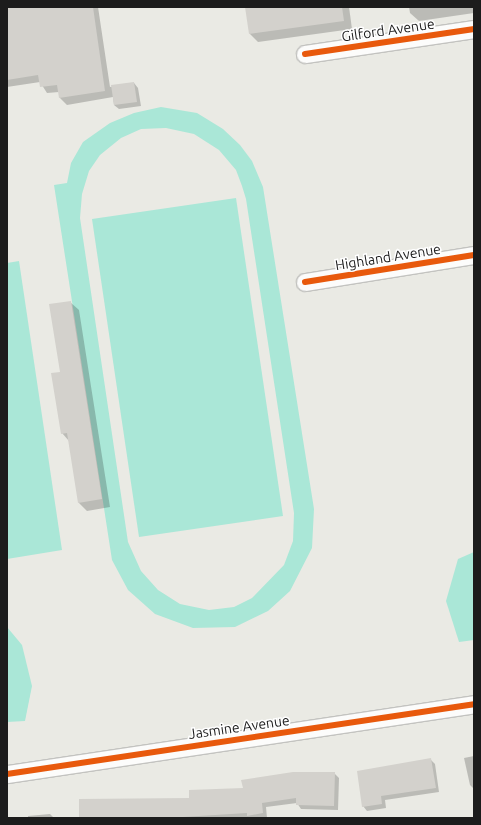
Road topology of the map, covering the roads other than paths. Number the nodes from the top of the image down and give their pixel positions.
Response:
1 (474, 29) edge
2 (305, 54) dead end
3 (474, 255) edge
4 (305, 282) dead end
5 (474, 704) edge
6 (7, 774) edge

1 - 2 street, Gilford Avenue
3 - 4 street, Highland Avenue
5 - 6 street, Jasmine Avenue

